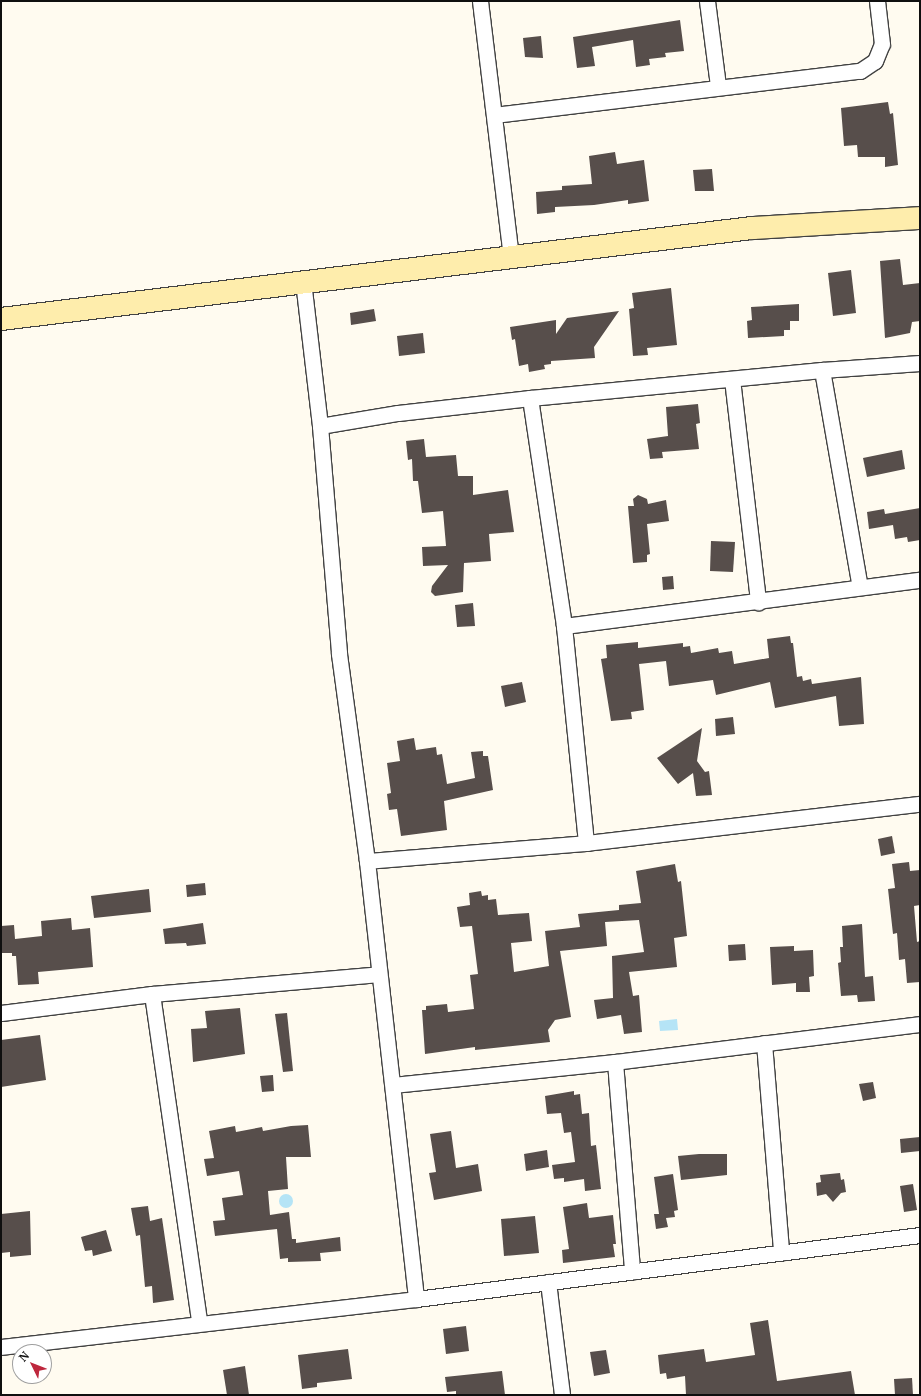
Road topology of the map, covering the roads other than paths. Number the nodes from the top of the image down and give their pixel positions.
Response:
1 (480, 1) edge
2 (707, 1) edge
3 (877, 1) edge
4 (718, 86) junction
5 (494, 115) junction
6 (920, 218) edge
7 (511, 258) junction
8 (303, 281) junction
9 (1, 319) edge
10 (920, 363) edge
11 (822, 370) junction
12 (732, 379) junction
13 (530, 398) junction
14 (320, 426) junction
15 (920, 580) edge
16 (860, 587) junction
17 (758, 602) junction
18 (564, 626) junction
19 (920, 804) edge
20 (586, 843) junction
21 (367, 861) junction
22 (379, 974) junction
23 (152, 994) junction
24 (1, 1013) edge
25 (920, 1024) edge
26 (764, 1043) junction
27 (615, 1062) junction
28 (393, 1085) junction
29 (920, 1235) edge
30 (781, 1252) junction
31 (632, 1270) junction
32 (548, 1282) junction
33 (416, 1299) junction
34 (199, 1322) junction
35 (1, 1347) edge
36 (562, 1395) edge

1 - 5 street
2 - 4 street
3 - 4 street
4 - 5 street
5 - 7 street
6 - 7 street
7 - 8 street
8 - 9 street
8 - 14 street
10 - 11 street
11 - 12 street
11 - 16 street
12 - 13 street
12 - 17 street
13 - 14 street
13 - 18 street
14 - 21 street
15 - 16 street
16 - 17 street
17 - 18 street
18 - 20 street
19 - 20 street
20 - 21 street
21 - 22 street
22 - 23 street
22 - 28 street
23 - 24 street
23 - 34 street
25 - 26 street
26 - 27 street
26 - 30 street
27 - 28 street
27 - 31 street
28 - 33 street
29 - 30 street
30 - 31 street
31 - 32 street
32 - 33 street
32 - 36 street
33 - 34 street
34 - 35 street

